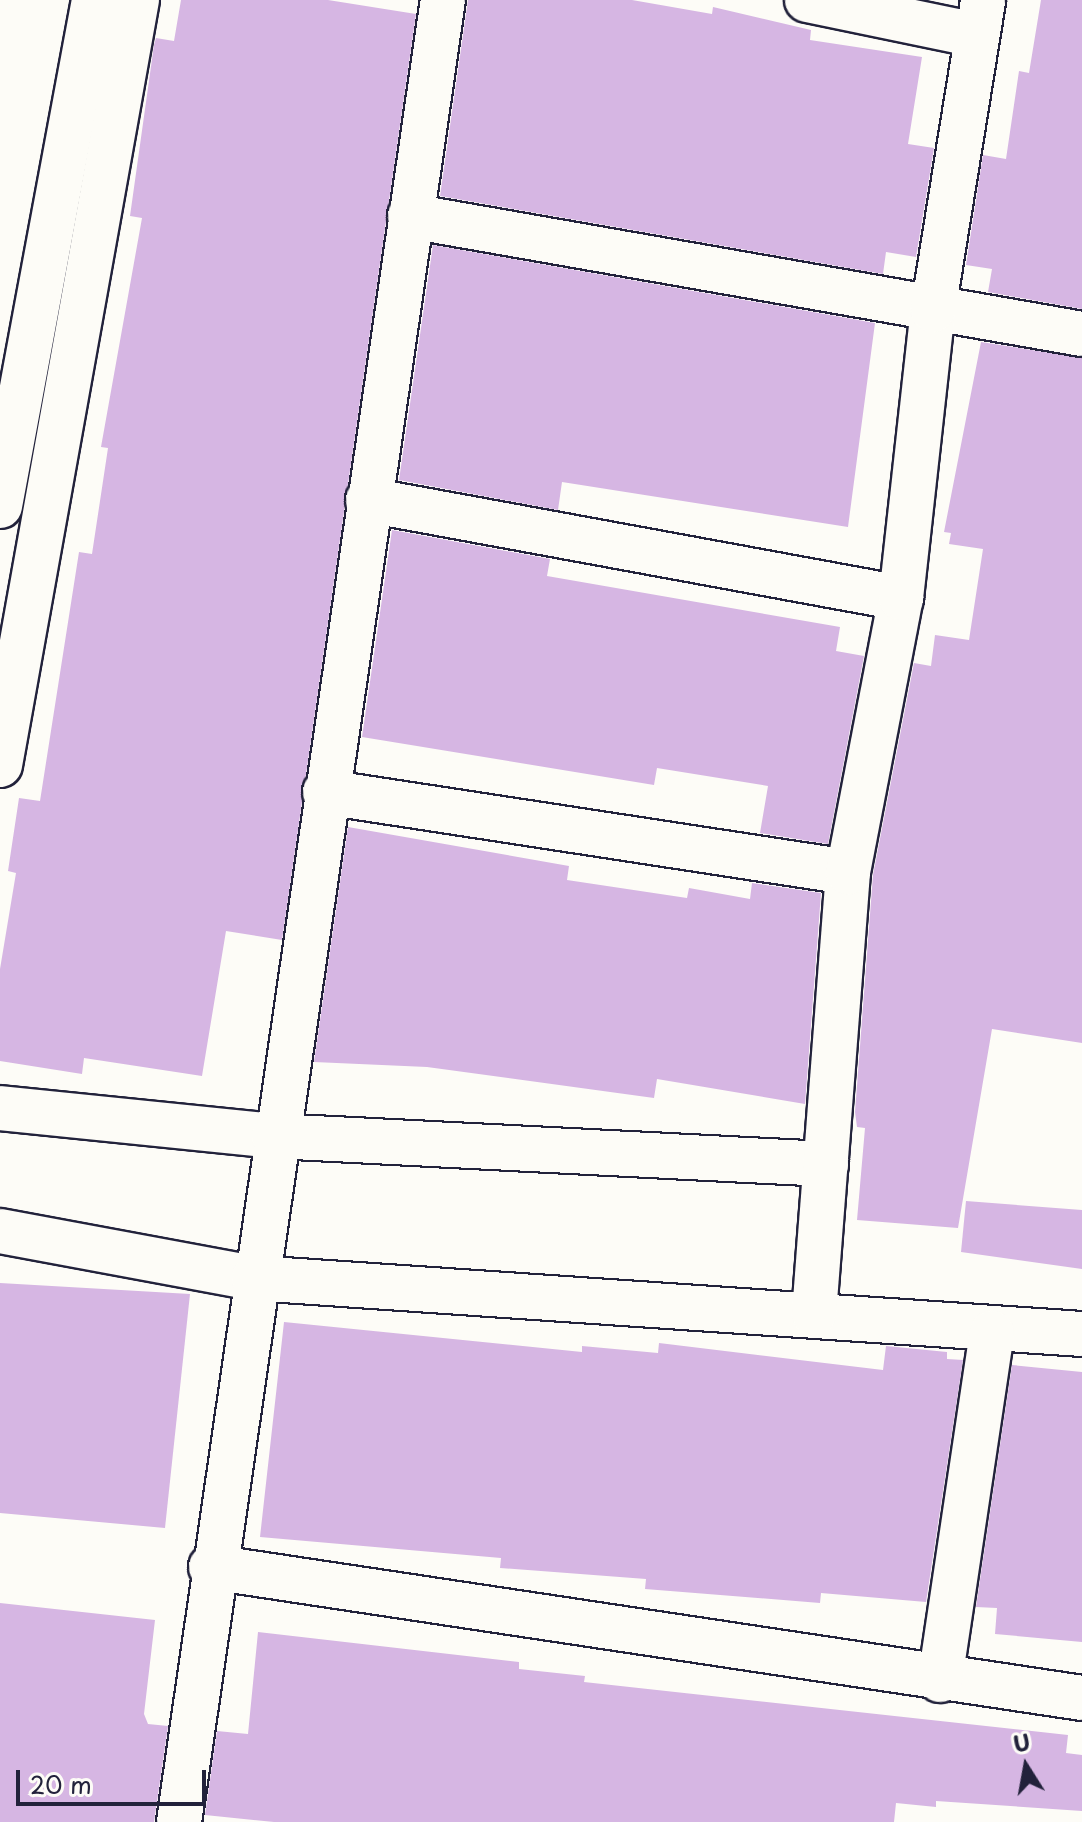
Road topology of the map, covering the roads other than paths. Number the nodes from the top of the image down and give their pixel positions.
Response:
1 (94, 0) edge
2 (137, 0) edge
3 (443, 0) edge
4 (807, 0) edge
5 (980, 18) edge
6 (410, 216) junction
7 (933, 310) junction
8 (1082, 334) edge
9 (29, 465) junction
10 (368, 500) junction
11 (0, 506) edge
12 (901, 598) junction
13 (0, 765) edge
14 (325, 792) junction
15 (848, 872) junction
16 (0, 1108) edge
17 (274, 1136) junction
18 (826, 1164) junction
19 (0, 1231) edge
20 (254, 1278) junction
21 (814, 1314) junction
22 (992, 1333) junction
23 (1082, 1334) edge
24 (211, 1567) junction
25 (940, 1680) junction
26 (1082, 1698) edge
27 (179, 1822) edge

1 - 9 street
2 - 9 street
3 - 6 street
4 - 5 street
5 - 7 street
6 - 7 street
6 - 10 street
7 - 8 street
7 - 12 street
9 - 11 street
9 - 13 street
10 - 12 street
10 - 14 street
12 - 15 street
14 - 15 street
14 - 17 street
15 - 18 street
16 - 17 street
17 - 18 street
17 - 20 street
18 - 21 street
19 - 20 street
20 - 21 street
20 - 24 street
21 - 22 street
22 - 23 street
22 - 25 street
24 - 25 street
24 - 27 street
25 - 26 street

